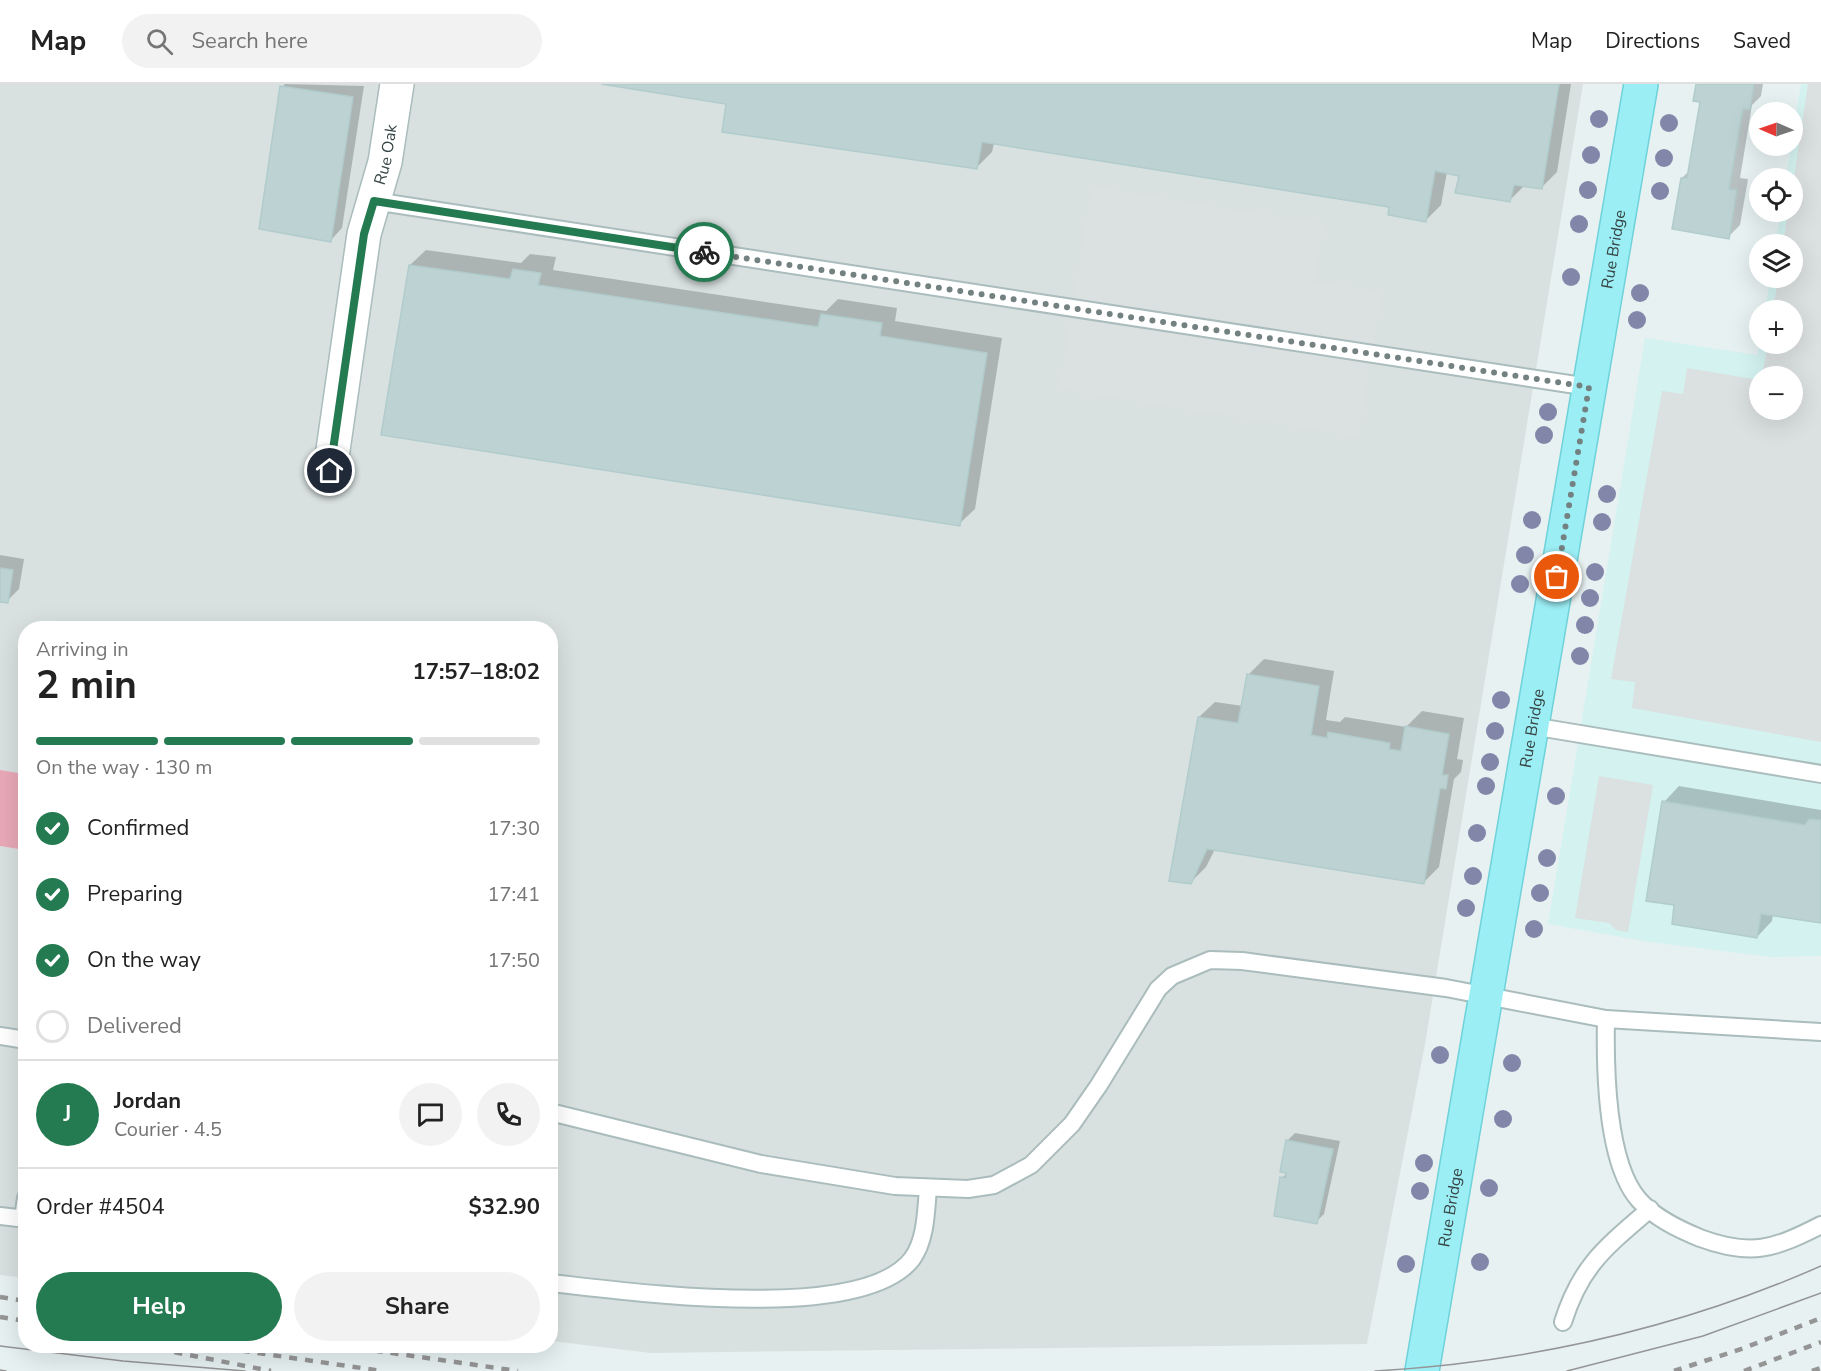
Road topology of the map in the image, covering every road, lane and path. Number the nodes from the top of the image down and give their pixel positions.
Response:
1 (397, 84) edge
2 (1641, 84) edge
3 (374, 201) junction
4 (1589, 387) junction
5 (330, 471) dead end
6 (1532, 726) junction
7 (1821, 774) edge
8 (1486, 995) junction
9 (1606, 1019) junction
10 (1821, 1032) edge
11 (0, 1036) edge
12 (18, 1039) edge
13 (558, 1114) edge
14 (928, 1188) junction
15 (1650, 1209) junction
16 (0, 1216) edge
17 (18, 1218) edge
18 (1821, 1225) edge
19 (558, 1284) edge
20 (1563, 1322) dead end
21 (1422, 1371) edge

1 - 3 street, Rue Oak
2 - 4 main road, Rue Bridge
3 - 4 lane
3 - 5 street, Rue Oak
4 - 6 main road, Rue Bridge
6 - 7 lane
6 - 8 main road, Rue Bridge
8 - 9 lane
8 - 14 lane
8 - 21 main road, Rue Bridge
9 - 10 lane
9 - 15 lane
11 - 12 lane
13 - 14 lane
14 - 19 lane
15 - 18 lane
15 - 20 lane
16 - 17 lane

